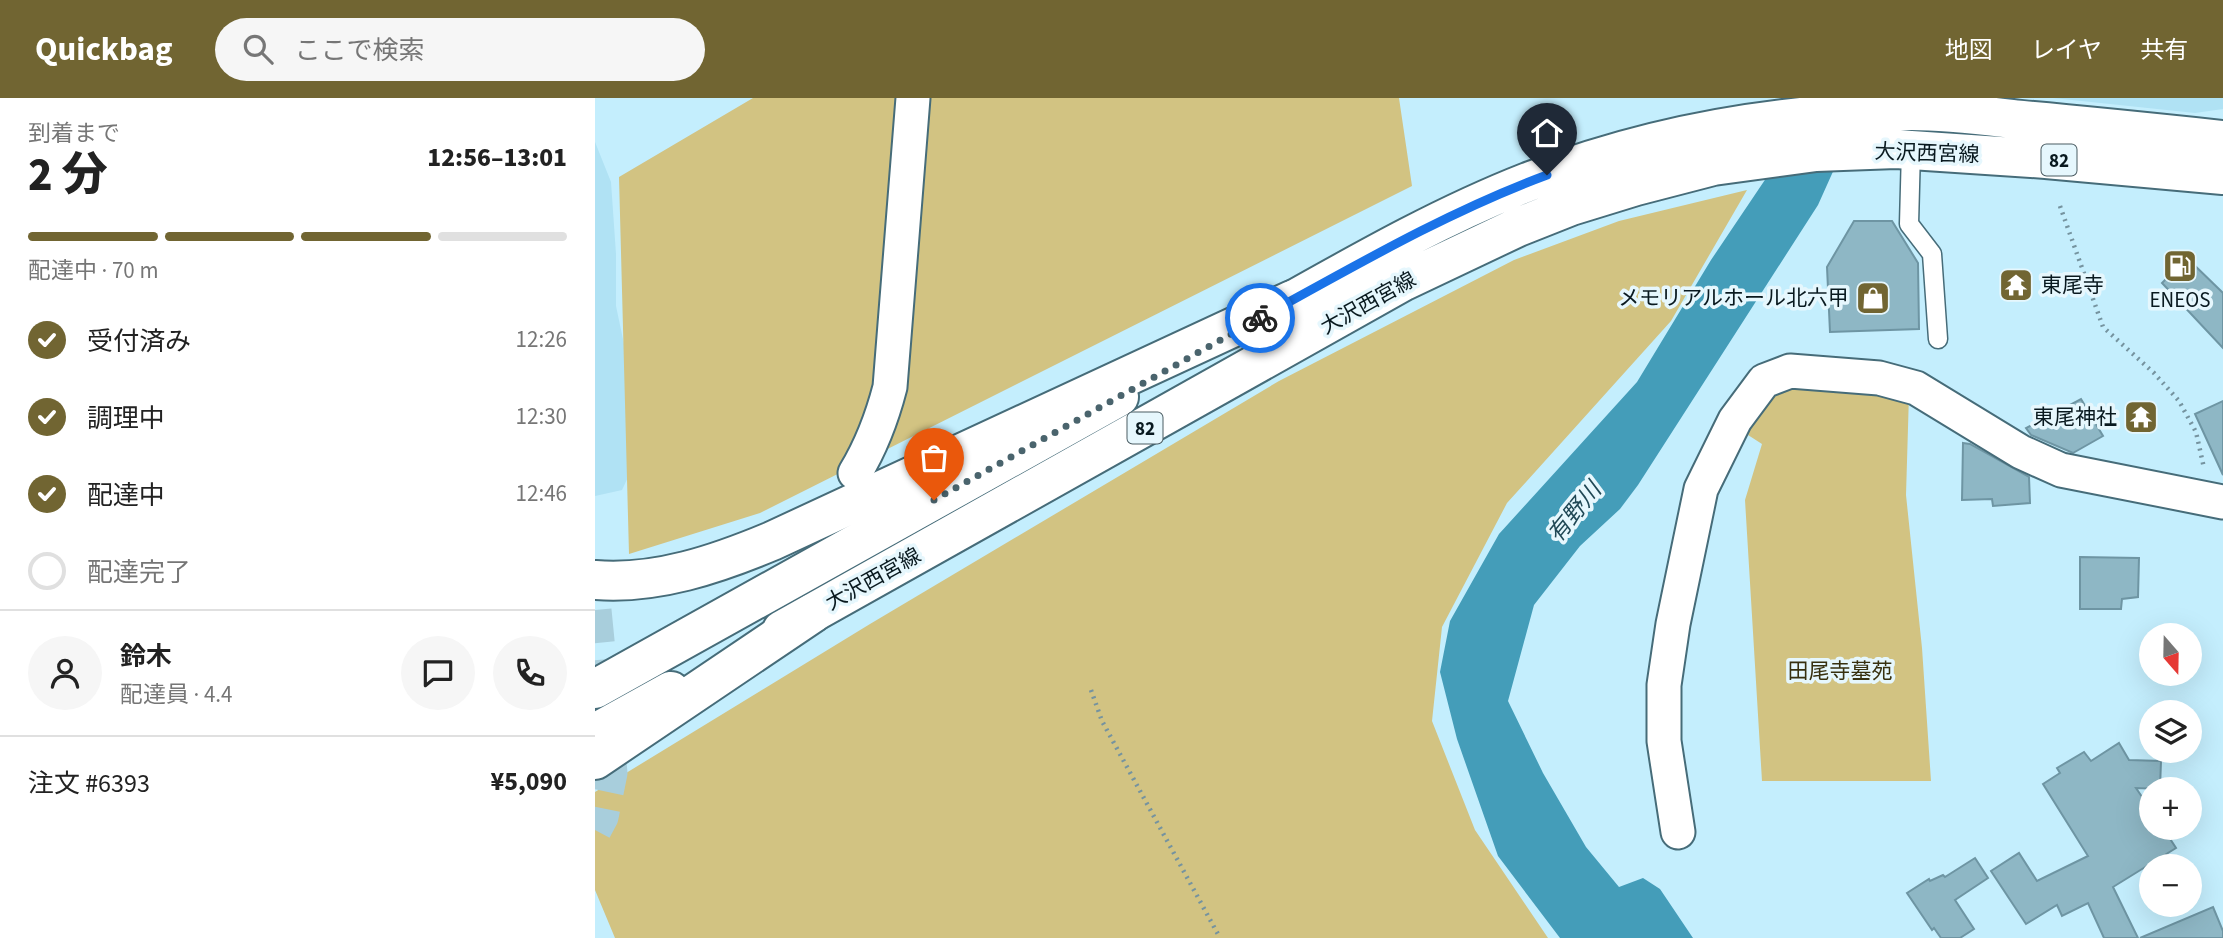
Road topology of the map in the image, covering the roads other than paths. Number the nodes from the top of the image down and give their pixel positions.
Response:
1 (913, 98) edge
2 (2223, 140) edge
3 (1903, 150) junction
4 (2223, 175) edge
5 (1292, 300) junction
6 (1938, 340) dead end
7 (855, 473) joint
8 (2221, 501) edge
9 (772, 541) junction
10 (595, 580) edge
11 (813, 613) junction
12 (595, 689) edge
13 (595, 733) edge
14 (595, 760) edge
15 (1678, 832) dead end

1 - 7 street
2 - 5 main road, 大沢西宮線 / 82
3 - 4 main road, 大沢西宮線 / 82
3 - 6 lane
3 - 11 main road, 大沢西宮線 / 82
5 - 9 main road
5 - 12 main road, 大沢西宮線 / 82
7 - 9 main road
8 - 15 street
9 - 10 main road
11 - 13 main road, 大沢西宮線 / 82
11 - 14 main road

